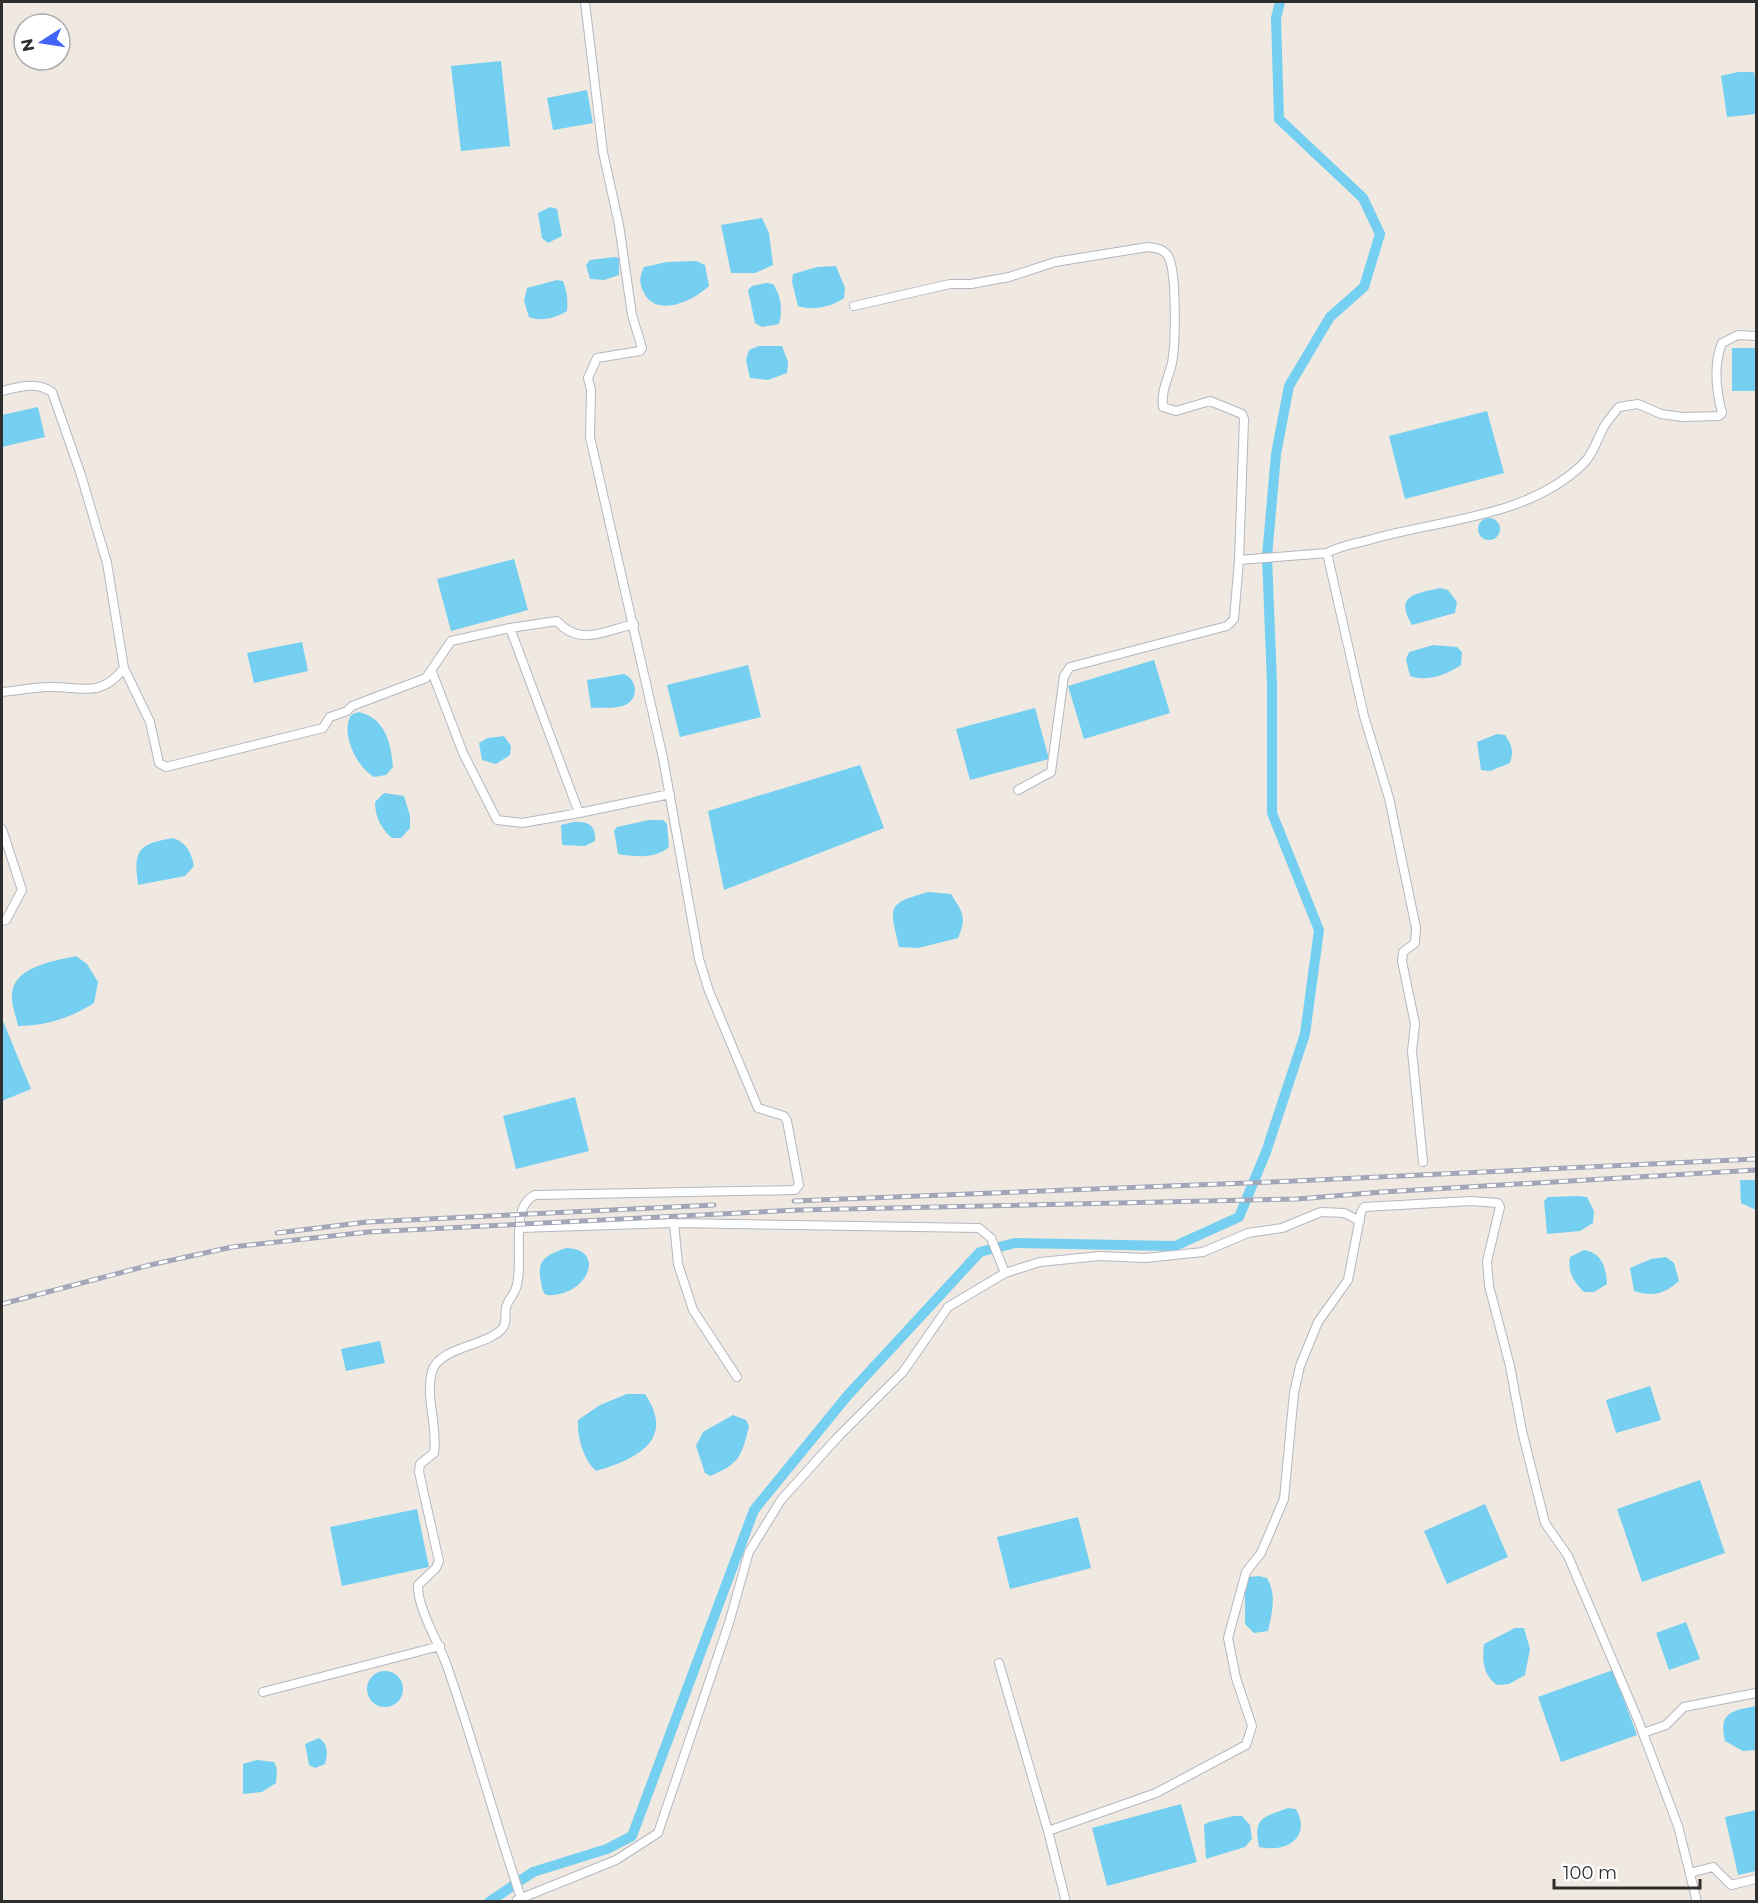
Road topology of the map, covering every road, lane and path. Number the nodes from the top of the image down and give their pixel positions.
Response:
1 (585, 2) edge
2 (854, 306) dead end
3 (1756, 336) edge
4 (2, 391) edge
5 (1327, 553) junction
6 (1243, 560) junction
7 (634, 624) junction
8 (510, 628) junction
9 (124, 668) junction
10 (432, 672) junction
11 (2, 692) edge
12 (1018, 790) dead end
13 (670, 794) junction
14 (579, 813) junction
15 (2, 829) edge
16 (2, 921) edge
17 (1423, 1162) dead end
18 (1360, 1221) junction
19 (674, 1223) junction
20 (520, 1228) junction
21 (1005, 1273) junction
22 (737, 1377) dead end
23 (440, 1646) junction
24 (999, 1663) dead end
25 (263, 1692) dead end
26 (1756, 1693) edge
27 (1643, 1733) junction
28 (1048, 1831) junction
29 (1690, 1873) junction
30 (1756, 1879) edge
31 (519, 1898) edge
32 (1066, 1902) edge
33 (1697, 1902) edge

1 - 7 street
2 - 6 street
3 - 5 street
4 - 9 street
5 - 6 street
5 - 17 street
6 - 12 street
7 - 8 street
7 - 13 street
8 - 10 street
8 - 14 street
9 - 10 street
9 - 11 street
10 - 14 street
13 - 14 street
13 - 20 street
15 - 16 street
18 - 21 street
18 - 27 street
18 - 28 street
19 - 20 street
19 - 21 street
19 - 22 street
20 - 23 street
21 - 31 street
23 - 25 street
23 - 31 street
24 - 28 street
26 - 27 street
27 - 29 street
28 - 32 street
29 - 30 street
29 - 33 street

